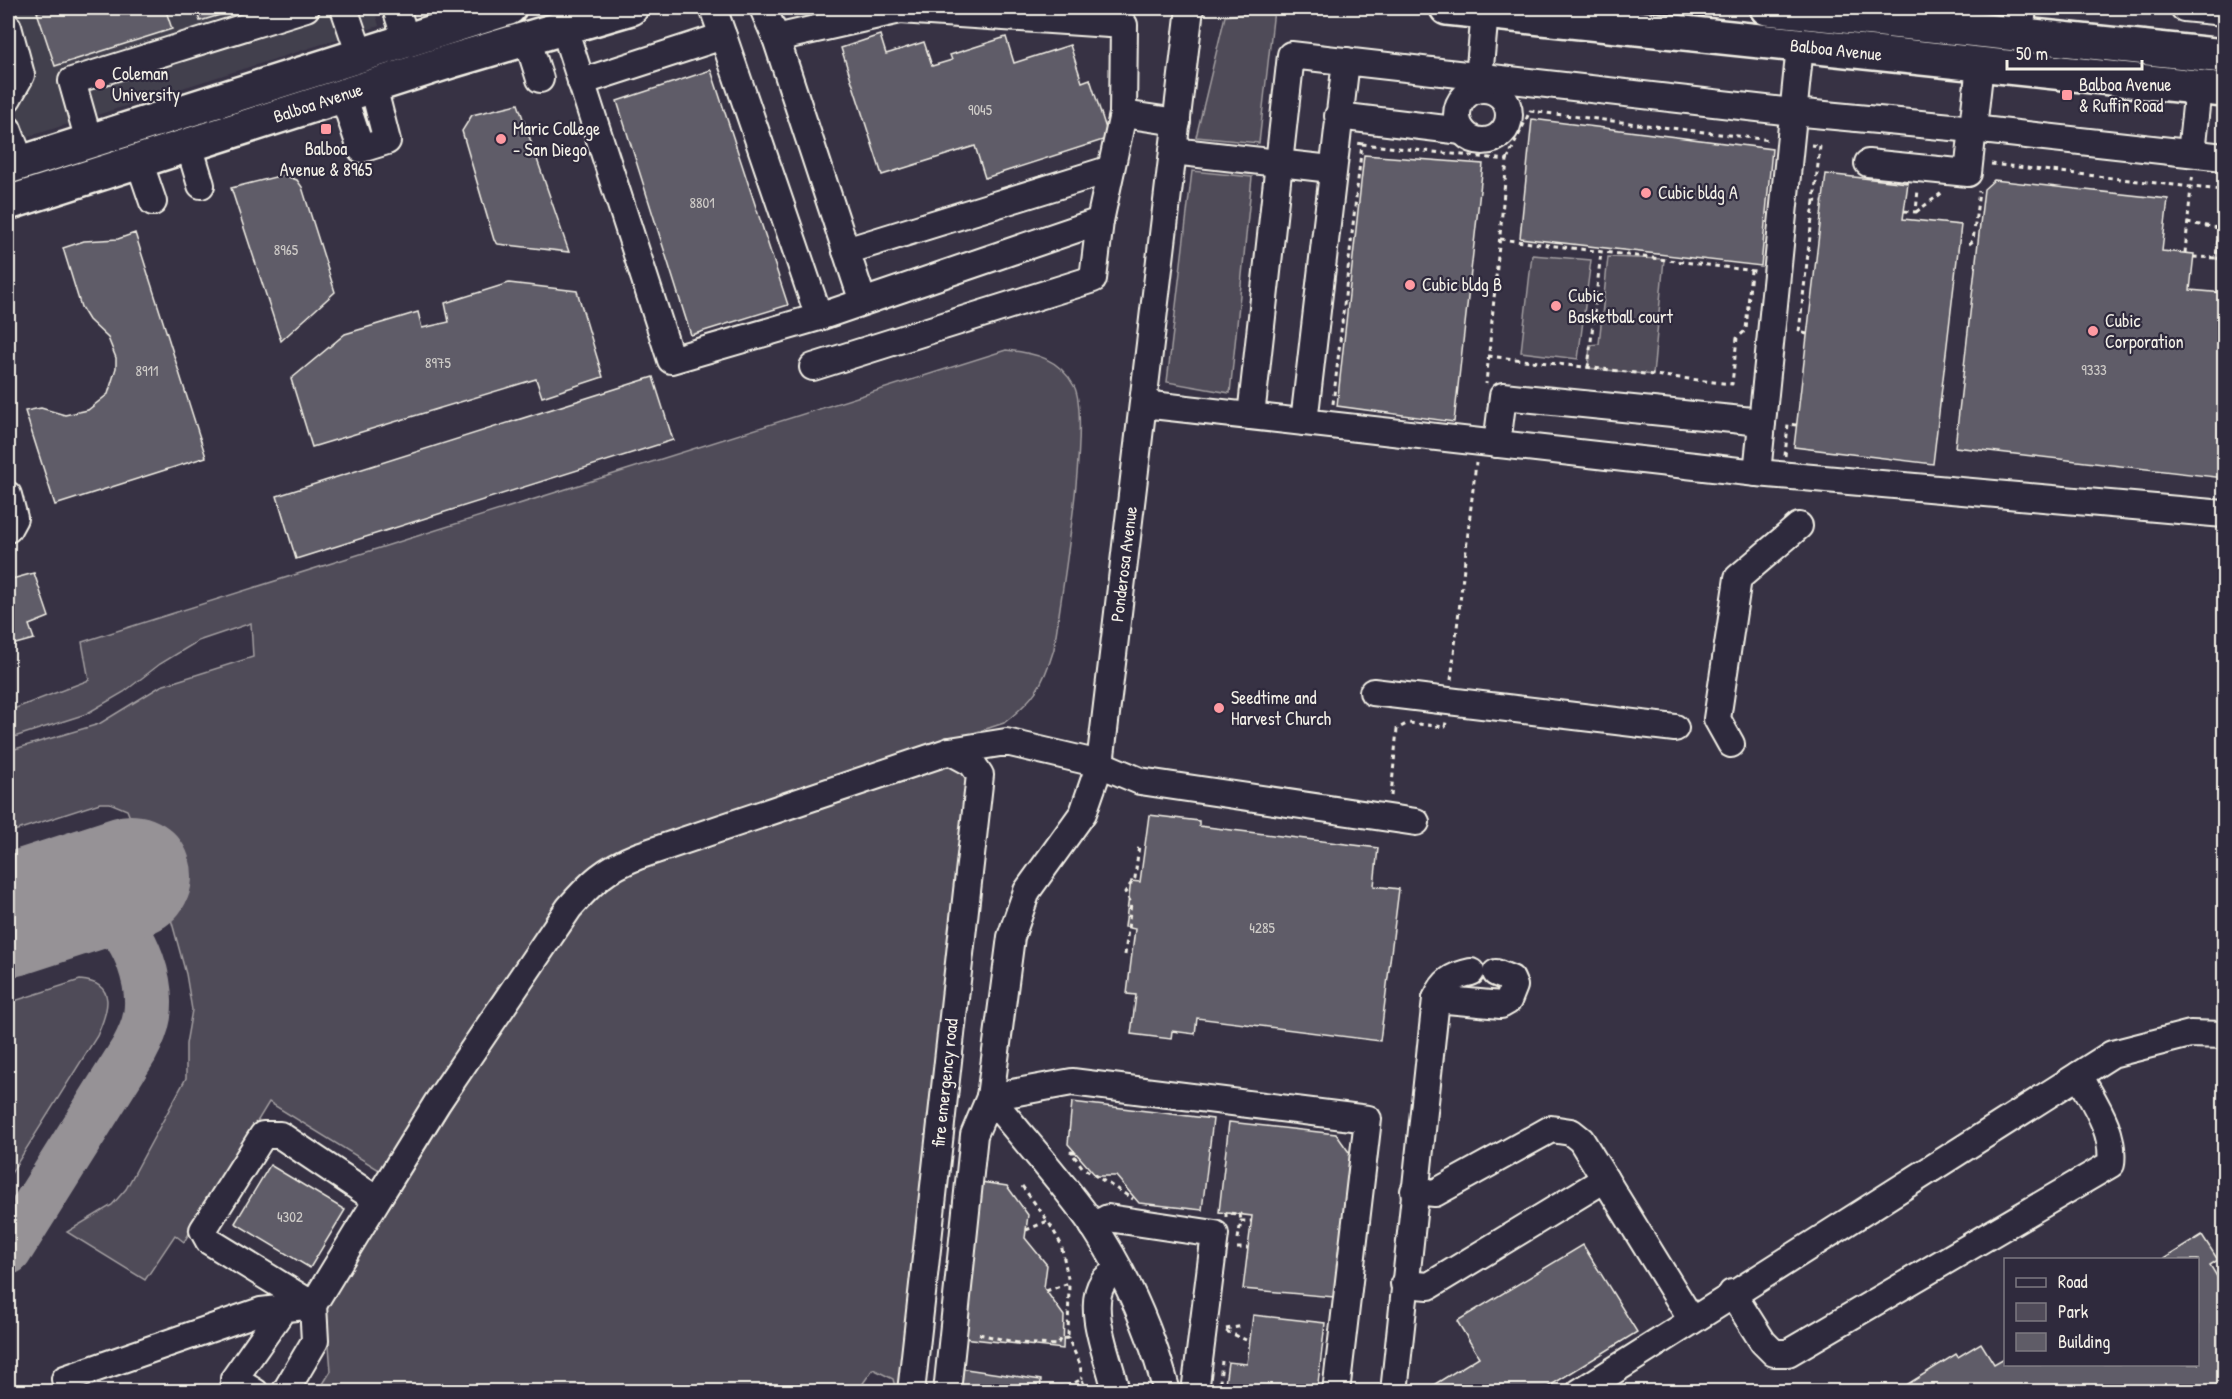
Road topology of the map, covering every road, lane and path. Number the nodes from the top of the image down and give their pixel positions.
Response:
1 (306, 8) edge
2 (344, 8) edge
3 (396, 8) edge
4 (509, 8) edge
5 (631, 8) edge
6 (713, 8) edge
7 (763, 8) edge
8 (1190, 8) edge
9 (1447, 8) edge
10 (2184, 8) edge
11 (1803, 9) edge
12 (1485, 12) junction
13 (2224, 12) edge
14 (1100, 15) edge
15 (2021, 21) edge
16 (8, 27) edge
17 (564, 28) junction
18 (723, 36) junction
19 (527, 38) junction
20 (776, 38) junction
21 (1800, 46) junction
22 (384, 47) junction
23 (2224, 56) edge
24 (1346, 62) junction
25 (1980, 66) junction
26 (540, 79) dead end
27 (581, 82) junction
28 (1480, 83) junction
29 (372, 86) junction
30 (2211, 89) edge
31 (8, 98) edge
32 (1793, 112) junction
33 (1123, 114) junction
34 (1338, 116) junction
35 (1177, 122) junction
36 (8, 129) edge
37 (1973, 129) junction
38 (1462, 131) junction
39 (89, 141) junction
40 (1778, 141) dead end
41 (1354, 143) dead end
42 (1362, 144) junction
43 (1806, 144) dead end
44 (189, 145) junction
45 (1173, 151) junction
46 (2224, 157) edge
47 (140, 160) junction
48 (1507, 160) junction
49 (2192, 162) junction
50 (1868, 163) dead end
51 (1982, 163) dead end
52 (1279, 164) junction
53 (14, 165) edge
54 (1111, 169) junction
55 (1331, 169) junction
56 (1919, 177) dead end
57 (201, 185) dead end
58 (1980, 186) dead end
59 (2191, 187) junction
60 (1948, 188) dead end
61 (2224, 190) edge
62 (1814, 201) junction
63 (153, 202) dead end
64 (1822, 202) dead end
65 (8, 203) edge
66 (1904, 211) dead end
67 (1916, 212) junction
68 (1101, 221) junction
69 (2187, 223) junction
70 (1499, 239) junction
71 (1969, 244) dead end
72 (846, 251) junction
73 (1601, 252) junction
74 (2185, 253) dead end
75 (2194, 257) dead end
76 (2216, 258) junction
77 (2224, 260) edge
78 (1751, 270) junction
79 (1763, 272) dead end
80 (863, 302) junction
81 (819, 317) junction
82 (1807, 334) dead end
83 (1488, 356) junction
84 (813, 367) dead end
85 (1588, 368) junction
86 (1485, 387) dead end
87 (1143, 404) junction
88 (1333, 410) dead end
89 (1251, 416) junction
90 (1304, 422) junction
91 (1762, 422) junction
92 (1796, 425) dead end
93 (1487, 448) junction
94 (1757, 473) junction
95 (1783, 475) junction
96 (8, 495) edge
97 (2224, 514) edge
98 (1799, 526) dead end
99 (8, 529) edge
100 (1450, 688) dead end
101 (1373, 692) dead end
102 (1447, 713) dead end
103 (1675, 728) dead end
104 (1006, 742) junction
105 (1731, 744) dead end
106 (950, 751) junction
107 (1100, 764) junction
108 (980, 775) junction
109 (1390, 804) dead end
110 (1416, 822) dead end
111 (1139, 845) dead end
112 (1125, 955) dead end
113 (1471, 972) dead end
114 (1496, 974) dead end
115 (1436, 999) junction
116 (2224, 1035) edge
117 (2079, 1075) junction
118 (990, 1097) junction
119 (1075, 1152) dead end
120 (1605, 1179) junction
121 (1022, 1186) dead end
122 (1414, 1191) junction
123 (378, 1200) junction
124 (1141, 1202) dead end
125 (1216, 1212) dead end
126 (1227, 1213) dead end
127 (1240, 1214) dead end
128 (1048, 1221) junction
129 (1241, 1221) junction
130 (1251, 1221) dead end
131 (1093, 1226) junction
132 (1026, 1230) dead end
133 (1237, 1247) junction
134 (1248, 1248) dead end
135 (1235, 1257) dead end
136 (1118, 1271) junction
137 (1069, 1283) junction
138 (1404, 1284) junction
139 (1046, 1291) dead end
140 (1732, 1293) junction
141 (313, 1305) junction
142 (282, 1309) junction
143 (1691, 1319) junction
144 (1227, 1320) dead end
145 (1243, 1326) dead end
146 (1226, 1331) junction
147 (978, 1334) dead end
148 (1068, 1338) junction
149 (1225, 1339) dead end
150 (1246, 1340) dead end
151 (1222, 1356) dead end
152 (65, 1379) dead end
153 (1082, 1379) junction
154 (218, 1388) dead end
155 (1040, 1389) dead end
156 (1581, 1391) edge
157 (202, 1392) edge
158 (255, 1392) edge
159 (285, 1392) edge
160 (911, 1392) edge
161 (947, 1392) edge
162 (1086, 1392) edge
163 (1116, 1392) edge
164 (1167, 1392) edge
165 (1196, 1392) edge
166 (1219, 1392) edge
167 (1336, 1392) edge
168 (1394, 1392) edge

1 - 39 street
2 - 22 street
3 - 22 street
4 - 22 main road, Balboa Avenue
5 - 17 main road, Balboa Avenue
6 - 18 street
7 - 20 street
8 - 35 street, Ponderosa Avenue
9 - 12 main road, Balboa Avenue
10 - 13 street
11 - 15 main road, Balboa Avenue
11 - 21 main road
12 - 21 main road, Balboa Avenue
12 - 28 street
14 - 20 street
14 - 33 street
15 - 23 main road, Balboa Avenue
16 - 31 street
17 - 19 main road, Balboa Avenue
17 - 27 street
18 - 27 street
18 - 81 street
19 - 26 street
19 - 29 main road, Balboa Avenue
20 - 72 street
21 - 25 main road, Balboa Avenue
21 - 32 street
22 - 29 main road
22 - 39 main road, Balboa Avenue
24 - 28 street
24 - 34 street
24 - 52 street
25 - 30 main road, Balboa Avenue
25 - 37 street
27 - 81 street
28 - 32 street
28 - 38 street
28 - 38 street
29 - 44 main road, Balboa Avenue
30 - 49 street
32 - 37 street
32 - 91 street
33 - 35 street
33 - 54 street
34 - 38 street
34 - 55 street
35 - 45 street, Ponderosa Avenue
36 - 53 street
37 - 49 street
37 - 50 street
39 - 53 main road, Balboa Avenue
40 - 48 path
41 - 42 path
42 - 48 path
42 - 88 path
43 - 62 path
44 - 47 main road, Balboa Avenue
44 - 57 street
45 - 52 street
45 - 87 street, Ponderosa Avenue
46 - 49 street
47 - 63 street
47 - 65 main road, Balboa Avenue
48 - 70 path
49 - 59 path
51 - 59 path
52 - 55 street
52 - 89 street
54 - 68 street
54 - 72 street
55 - 90 street
56 - 67 path
58 - 71 path
59 - 61 path
59 - 69 path
60 - 67 path
62 - 64 path
62 - 82 path
66 - 67 path
68 - 80 street
68 - 84 street
69 - 74 path
69 - 76 path
70 - 73 path
70 - 83 path
72 - 80 street
73 - 78 path
73 - 85 path
75 - 76 path
76 - 77 path
78 - 79 path
78 - 85 path
80 - 81 street
83 - 85 path
83 - 86 path
87 - 89 street
87 - 107 street, Ponderosa Avenue
89 - 90 street
90 - 93 street
91 - 93 street
91 - 94 street
92 - 95 path
93 - 94 street
93 - 100 path
94 - 95 street
95 - 97 street
96 - 99 street
98 - 105 street
101 - 103 street
102 - 109 path
104 - 106 street
104 - 107 street
104 - 108 street, fire emergency road
106 - 108 street
106 - 123 street
107 - 110 street
107 - 118 street, Ponderosa Avenue
108 - 160 street, fire emergency road
111 - 112 path
113 - 115 street
114 - 115 street
115 - 122 street
116 - 117 street
117 - 140 street
117 - 140 street
118 - 131 street
118 - 161 street, Ponderosa Avenue
118 - 167 street
119 - 124 path
120 - 122 street
120 - 138 street
120 - 143 street
121 - 128 path
122 - 138 street
123 - 141 street
123 - 141 street
125 - 126 path
127 - 129 path
128 - 132 path
128 - 137 path
129 - 130 path
129 - 133 path
131 - 136 street
131 - 165 street
133 - 134 path
133 - 135 path
136 - 163 street
136 - 164 street
137 - 139 path
137 - 148 path
138 - 168 street
140 - 143 street
141 - 142 street
141 - 159 street
142 - 152 street
142 - 158 street
143 - 156 street
144 - 146 path
145 - 146 path
146 - 149 path
146 - 150 path
147 - 148 path
148 - 153 path
151 - 166 path
153 - 155 path
153 - 162 path
154 - 157 path

